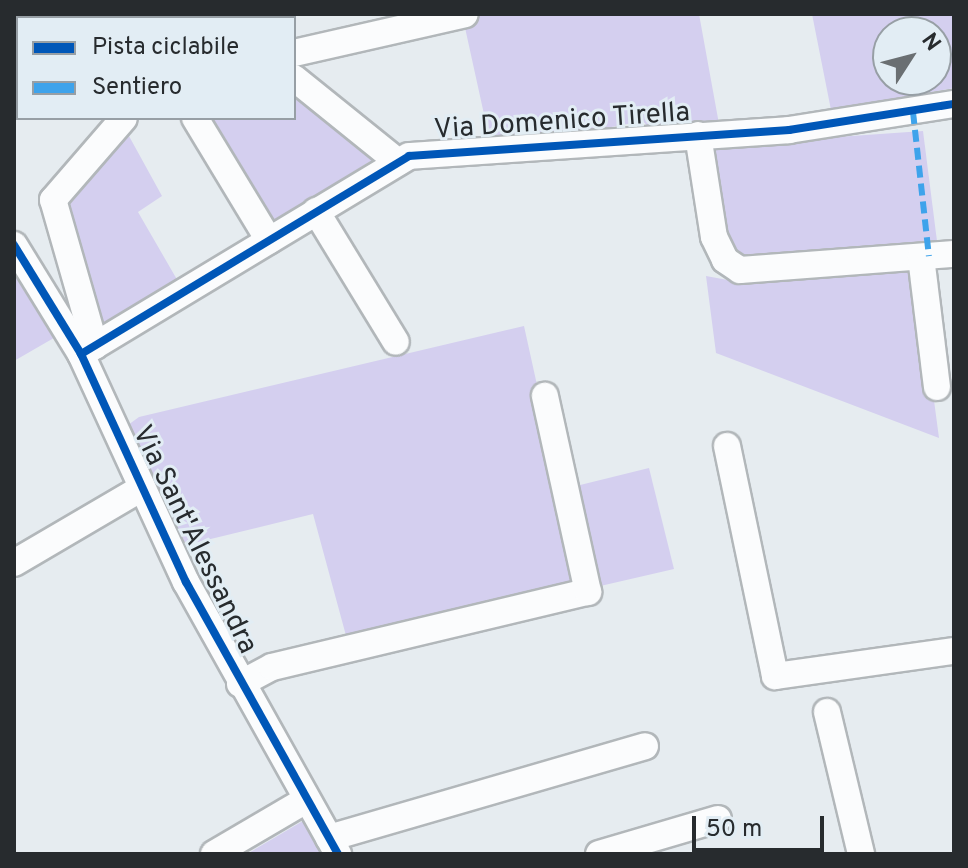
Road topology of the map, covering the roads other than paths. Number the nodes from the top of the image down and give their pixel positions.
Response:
1 (465, 14) edge
2 (296, 53) edge
3 (296, 80) edge
4 (954, 104) edge
5 (122, 120) edge
6 (196, 120) edge
7 (698, 135) junction
8 (398, 162) junction
9 (316, 211) junction
10 (269, 240) junction
11 (14, 245) edge
12 (954, 254) edge
13 (921, 257) junction
14 (396, 342) dead end
15 (88, 350) junction
16 (937, 387) dead end
17 (545, 396) dead end
18 (727, 446) dead end
19 (142, 488) junction
20 (14, 563) edge
21 (954, 651) edge
22 (240, 684) junction
23 (827, 712) dead end
24 (645, 746) dead end
25 (306, 800) junction
26 (718, 819) dead end
27 (333, 846) edge
28 (214, 854) edge
29 (599, 854) edge
30 (861, 854) edge

1 - 2 street
3 - 8 street
4 - 7 street, Via Domenico Tirella
5 - 15 street
6 - 10 street
7 - 8 street, Via Domenico Tirella
7 - 13 street
8 - 9 street, Via Domenico Tirella
9 - 10 street, Via Domenico Tirella
9 - 14 street
10 - 15 street, Via Domenico Tirella
11 - 15 street, Via Sant'Alessandra
12 - 13 street
13 - 16 street
15 - 19 street, Via Sant'Alessandra
17 - 22 street
18 - 21 street
19 - 20 street
19 - 22 street, Via Sant'Alessandra
22 - 25 street, Via Sant'Alessandra
23 - 30 street
24 - 27 street
25 - 27 street, Via Sant'Alessandra
25 - 28 street
26 - 29 street

